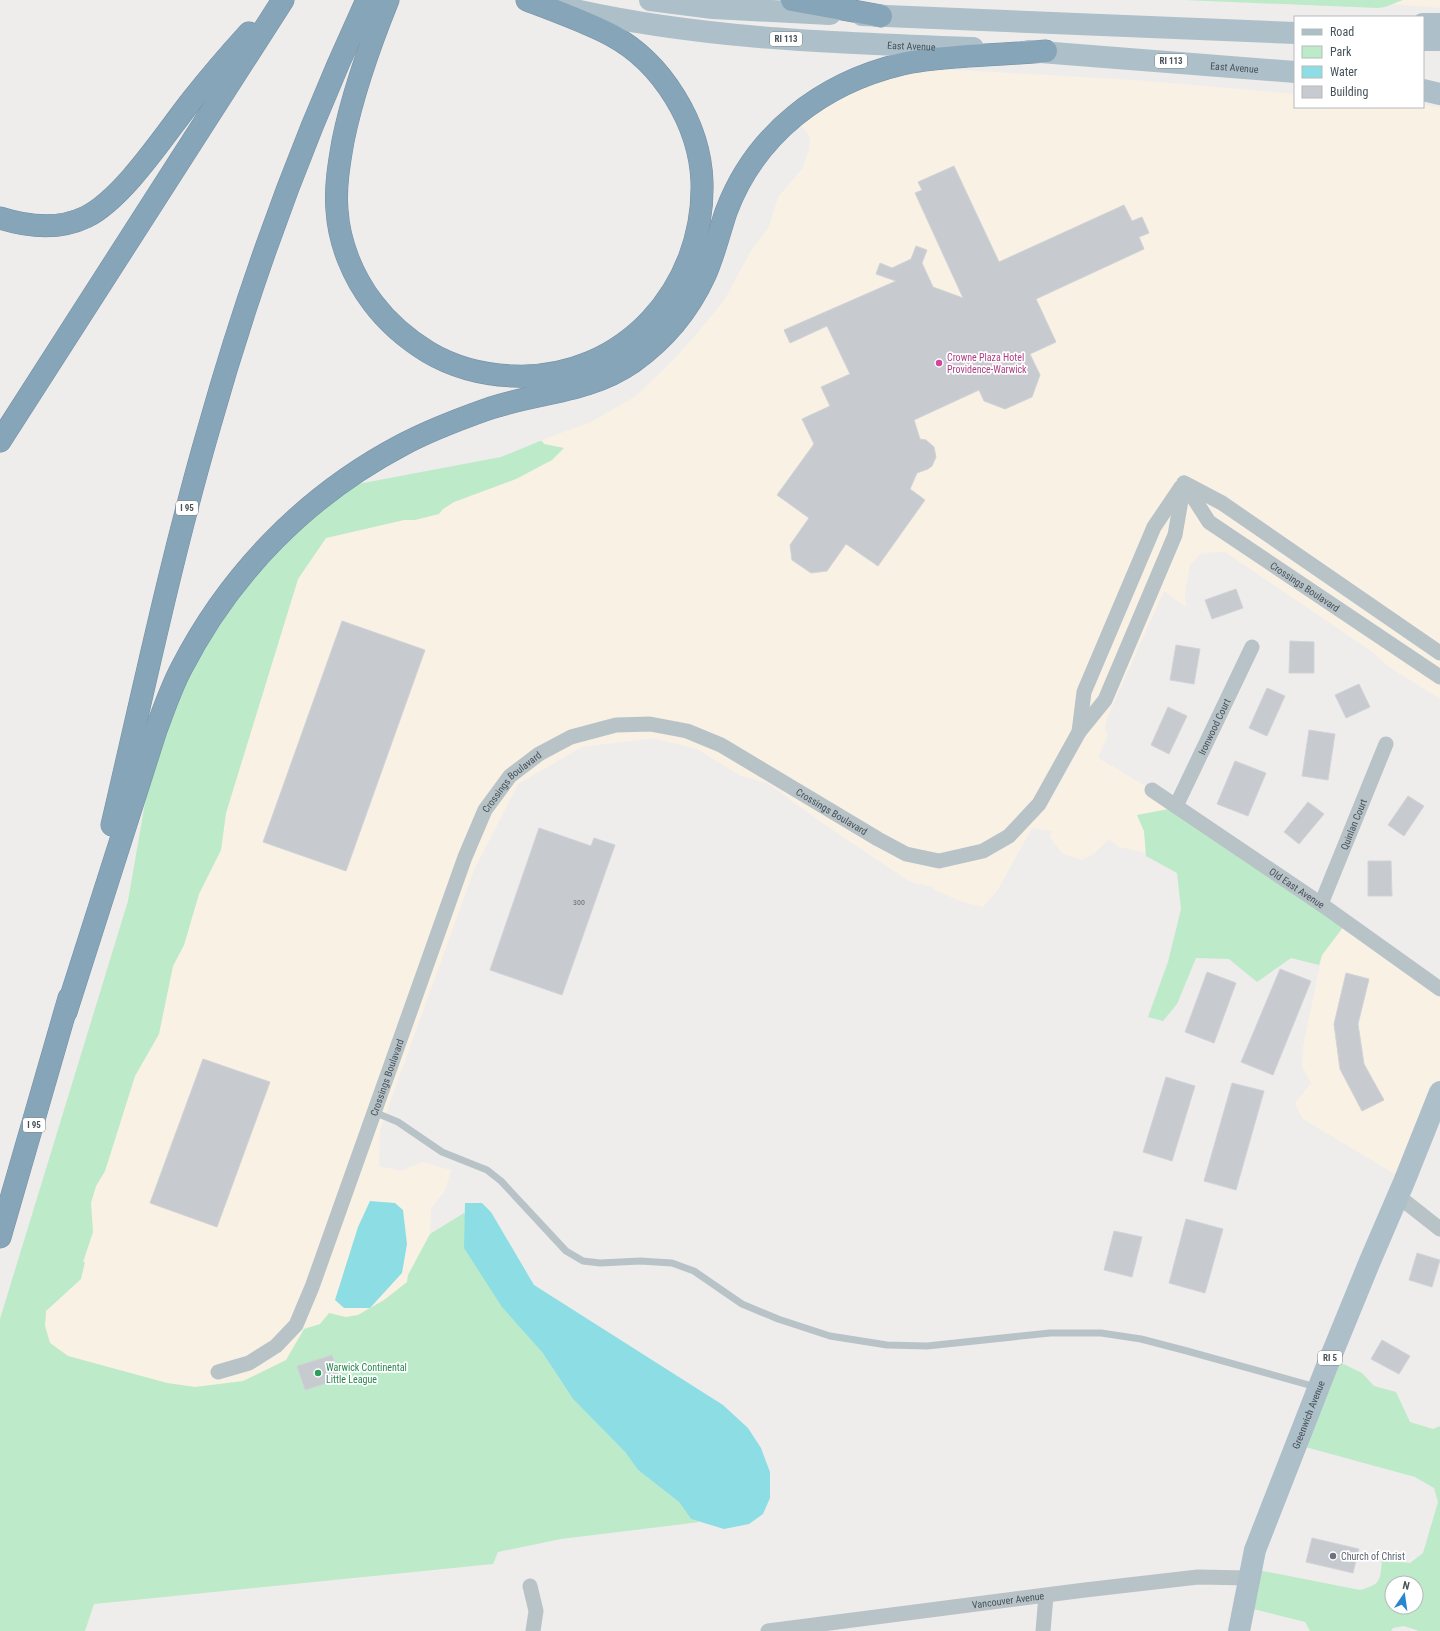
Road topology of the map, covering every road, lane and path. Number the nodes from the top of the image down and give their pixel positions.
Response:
1 (277, 0) edge
2 (283, 0) edge
3 (367, 0) edge
4 (388, 0) edge
5 (529, 0) edge
6 (650, 0) edge
7 (792, 0) edge
8 (881, 16) junction
9 (1424, 24) edge
10 (1440, 24) edge
11 (1294, 27) edge
12 (1236, 31) junction
13 (1294, 34) edge
14 (1424, 40) edge
15 (1440, 40) edge
16 (1046, 51) junction
17 (1294, 72) edge
18 (1424, 81) edge
19 (1440, 82) edge
20 (1424, 90) edge
21 (1440, 94) edge
22 (0, 218) edge
23 (0, 441) edge
24 (1184, 483) junction
25 (1252, 647) dead end
26 (1440, 652) edge
27 (1440, 677) edge
28 (1079, 732) junction
29 (1386, 744) dead end
30 (1152, 790) dead end
31 (1176, 806) junction
32 (1321, 904) junction
33 (1440, 989) edge
34 (66, 1012) junction
35 (1440, 1092) edge
36 (374, 1112) junction
37 (1398, 1196) junction
38 (1440, 1229) edge
39 (0, 1237) edge
40 (218, 1372) dead end
41 (1319, 1387) junction
42 (1249, 1578) junction
43 (530, 1586) dead end
44 (1046, 1596) junction
45 (870, 1624) edge
46 (533, 1631) edge
47 (768, 1631) edge
48 (1043, 1631) edge
49 (1239, 1631) edge

1 - 22 highway
2 - 23 highway
3 - 34 highway, I 95
4 - 5 highway
5 - 16 main road, East Avenue / RI 113
6 - 8 main road
7 - 8 highway
8 - 12 main road
9 - 10 main road
11 - 12 main road
12 - 13 main road
14 - 15 main road
16 - 17 main road, East Avenue / RI 113
16 - 34 highway
18 - 19 main road
20 - 21 main road
24 - 26 street, Crossings Boulavard
24 - 27 street, Crossings Boulavard
24 - 28 street, Crossings Boulavard
24 - 28 street, Crossings Boulavard
25 - 31 street, Ironwood Court
28 - 36 street, Crossings Boulavard
29 - 32 street, Quinlan Court
30 - 31 street, Old East Avenue
31 - 32 street, Old East Avenue
32 - 33 street, Old East Avenue
34 - 39 highway, I 95
35 - 37 main road, Greenwich Avenue / RI 5
36 - 40 street, Crossings Boulavard
36 - 41 lane
37 - 38 street
37 - 41 main road, Greenwich Avenue / RI 5
41 - 42 main road, Greenwich Avenue / RI 5
42 - 44 street, Vancouver Avenue
42 - 49 main road, Greenwich Avenue / RI 5
43 - 46 street
44 - 45 street, Vancouver Avenue
44 - 48 street
45 - 47 street, Vancouver Avenue

